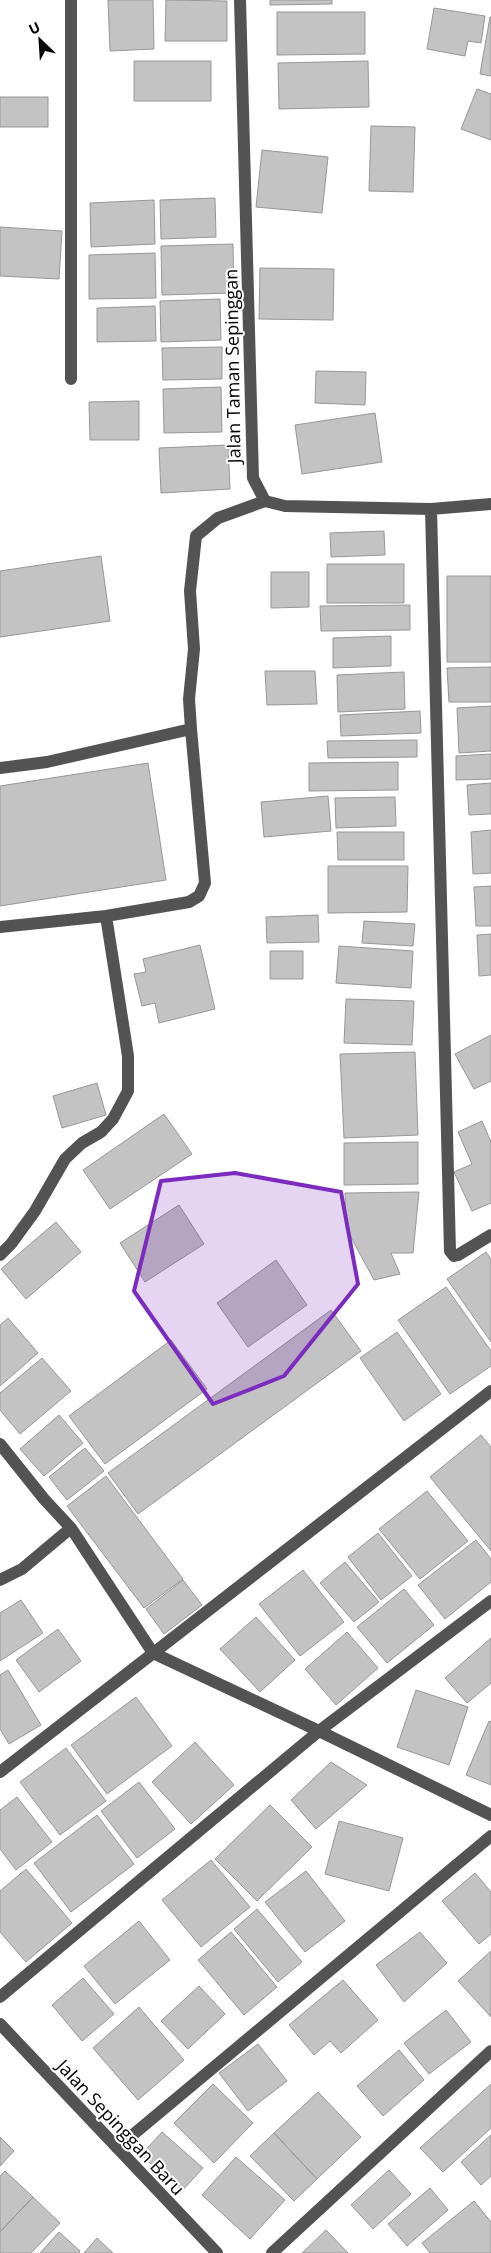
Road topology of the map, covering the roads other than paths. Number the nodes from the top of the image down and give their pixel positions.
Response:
1 (71, 0) edge
2 (240, 0) edge
3 (72, 379) dead end
4 (265, 501) junction
5 (491, 504) edge
6 (432, 509) junction
7 (190, 729) junction
8 (0, 768) edge
9 (106, 916) junction
10 (0, 927) edge
11 (491, 1235) edge
12 (0, 1254) edge
13 (491, 1391) edge
14 (0, 1444) edge
15 (72, 1528) junction
16 (0, 1580) edge
17 (491, 1601) edge
18 (153, 1653) junction
19 (319, 1731) junction
20 (0, 1772) edge
21 (491, 1815) edge
22 (491, 1836) edge
23 (0, 1997) edge
24 (0, 2024) edge
25 (491, 2052) edge
26 (117, 2148) junction
27 (217, 2253) edge
28 (272, 2253) edge

1 - 3 street
2 - 4 street, Jalan Taman Sepinggan
4 - 6 street
4 - 7 street
5 - 6 street
6 - 11 street
7 - 8 street
7 - 9 street
9 - 10 street
9 - 12 street
13 - 18 street
14 - 15 street
15 - 16 street
15 - 18 street
17 - 19 street
18 - 19 street
18 - 20 street
19 - 21 street
19 - 23 street
22 - 26 street
24 - 26 street, Jalan Sepinggan Baru
25 - 28 street
26 - 27 street, Jalan Sepinggan Baru

